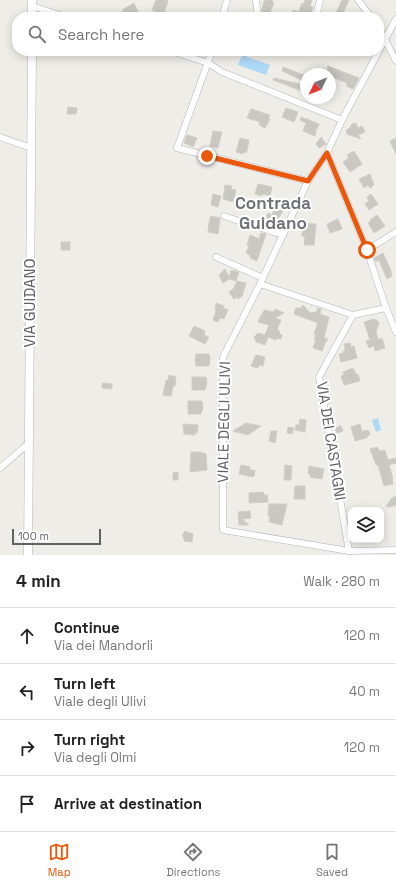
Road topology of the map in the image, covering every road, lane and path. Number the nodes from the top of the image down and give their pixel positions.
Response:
1 (227, 0) edge
2 (256, 0) edge
3 (320, 0) edge
4 (358, 0) edge
5 (32, 3) edge
6 (54, 12) edge
7 (223, 12) edge
8 (257, 12) edge
9 (317, 12) edge
10 (367, 12) edge
11 (396, 19) edge
12 (384, 36) edge
13 (386, 39) junction
14 (384, 43) edge
15 (32, 56) edge
16 (186, 56) edge
17 (210, 56) edge
18 (377, 56) edge
19 (396, 61) edge
20 (208, 63) junction
21 (342, 120) junction
22 (0, 137) edge
23 (31, 148) junction
24 (327, 153) junction
25 (308, 181) junction
26 (224, 216) dead end
27 (396, 232) edge
28 (283, 235) junction
29 (367, 250) junction
30 (216, 257) dead end
31 (261, 281) junction
32 (386, 308) junction
33 (353, 315) junction
34 (396, 332) edge
35 (29, 443) junction
36 (0, 468) edge
37 (396, 550) edge
38 (349, 551) junction
39 (28, 555) edge

1 - 7 street
2 - 8 street
3 - 9 street
4 - 10 street
5 - 6 street
11 - 13 street, VIALE DEGLI ULIVI
12 - 13 street
13 - 14 street, VIALE DEGLI ULIVI
13 - 19 street
15 - 23 main road, VIA GUIDANO
16 - 20 street
17 - 20 street
18 - 21 street, VIALE DEGLI ULIVI
20 - 21 street
20 - 25 street
21 - 24 street, VIALE DEGLI ULIVI
22 - 23 street
23 - 35 main road, VIA GUIDANO
24 - 25 street, VIALE DEGLI ULIVI
24 - 29 street
25 - 28 street, VIALE DEGLI ULIVI
26 - 28 street
27 - 29 street
28 - 31 street, VIALE DEGLI ULIVI
29 - 32 street
30 - 31 street
31 - 33 street
31 - 38 street, VIALE DEGLI ULIVI
32 - 33 street
32 - 34 street
33 - 38 street, VIA DEI CASTAGNI
35 - 36 street
35 - 39 main road, VIA GUIDANO
37 - 38 street

